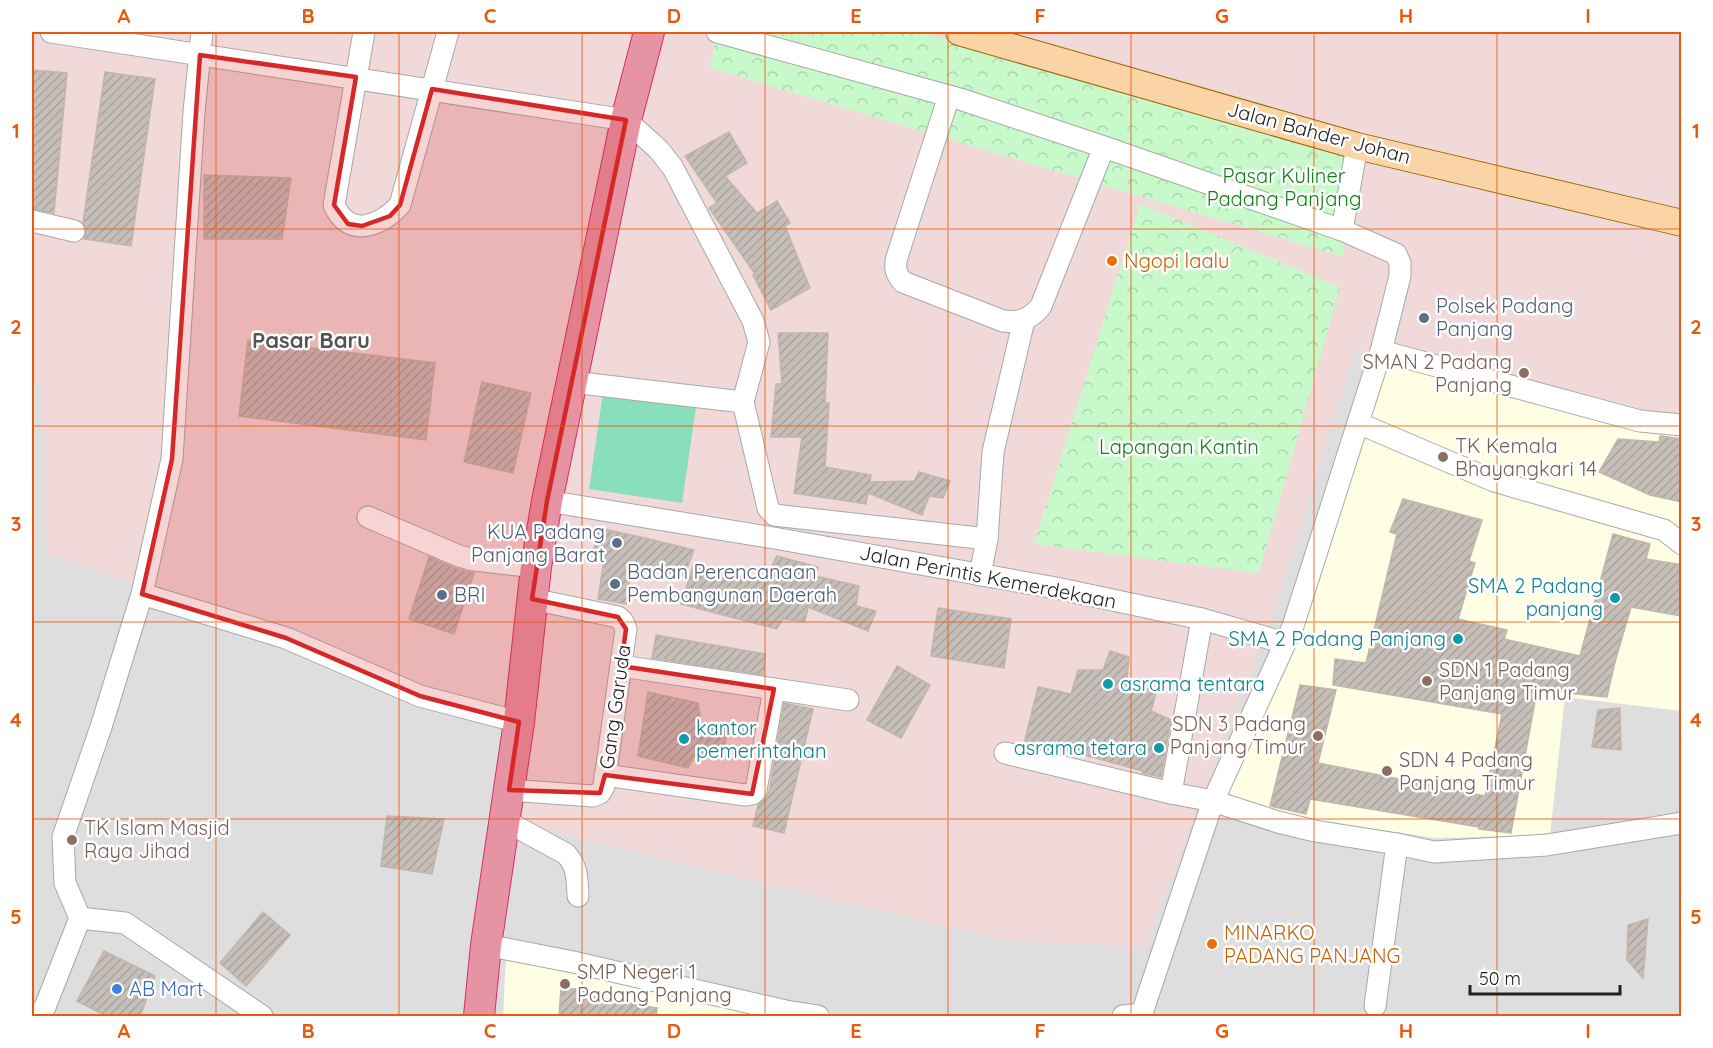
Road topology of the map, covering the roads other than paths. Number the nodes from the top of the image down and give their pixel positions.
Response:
1 (51, 32) edge
2 (202, 32) edge
3 (364, 32) edge
4 (448, 32) edge
5 (649, 32) edge
6 (717, 32) edge
7 (959, 32) edge
8 (200, 55) junction
9 (356, 77) junction
10 (432, 89) junction
11 (949, 96) junction
12 (626, 120) junction
13 (1357, 146) junction
14 (1104, 147) junction
15 (32, 221) edge
16 (1682, 223) edge
17 (1342, 230) junction
18 (74, 231) dead end
19 (1024, 320) junction
20 (1382, 351) junction
21 (572, 382) junction
22 (743, 402) junction
23 (1358, 423) junction
24 (1682, 425) edge
25 (547, 501) junction
26 (368, 518) dead end
27 (987, 539) junction
28 (1682, 544) edge
29 (536, 567) junction
30 (980, 575) junction
31 (142, 594) junction
32 (532, 599) junction
33 (1202, 619) junction
34 (1285, 644) junction
35 (621, 666) junction
36 (774, 689) junction
37 (848, 700) dead end
38 (519, 722) junction
39 (1005, 753) dead end
40 (605, 775) junction
41 (508, 790) junction
42 (1171, 793) junction
43 (1212, 801) junction
44 (504, 820) junction
45 (1682, 824) edge
46 (1397, 844) junction
47 (578, 896) dead end
48 (80, 918) junction
49 (486, 945) junction
50 (1375, 1005) dead end
51 (1135, 1016) edge
52 (38, 1017) edge
53 (262, 1017) edge
54 (479, 1017) edge
55 (818, 1017) edge

1 - 8 street
2 - 8 street
3 - 9 street
4 - 10 street
5 - 12 highway
6 - 11 street
7 - 13 main road, Jalan Bahder Johan
8 - 9 street
8 - 31 street
9 - 10 street
9 - 10 street
10 - 12 street
11 - 14 street
11 - 19 street
12 - 21 highway
12 - 22 street
13 - 16 main road, Jalan Bahder Johan
13 - 17 street
14 - 17 street
14 - 19 street
15 - 18 street
17 - 20 street
19 - 27 street
20 - 23 street
20 - 24 street
21 - 22 street
21 - 25 highway
22 - 27 street
23 - 28 street
23 - 34 street
25 - 29 highway
25 - 30 street, Jalan Perintis Kemerdekaan
26 - 29 street
27 - 30 street
29 - 32 highway
30 - 33 street, Jalan Perintis Kemerdekaan
31 - 38 street
31 - 48 street
32 - 35 street, Gang Garuda
32 - 38 highway
33 - 34 street, Jalan Perintis Kemerdekaan
33 - 42 street
34 - 43 street
35 - 36 street
35 - 40 street, Gang Garuda
36 - 37 street
36 - 40 street
38 - 41 highway
39 - 42 street
40 - 41 street, Gang Garuda
41 - 44 highway
42 - 43 street
43 - 46 street
43 - 51 street
44 - 47 street
44 - 49 highway
45 - 46 street
46 - 50 street
48 - 52 street
48 - 53 street
49 - 54 highway
49 - 55 street

